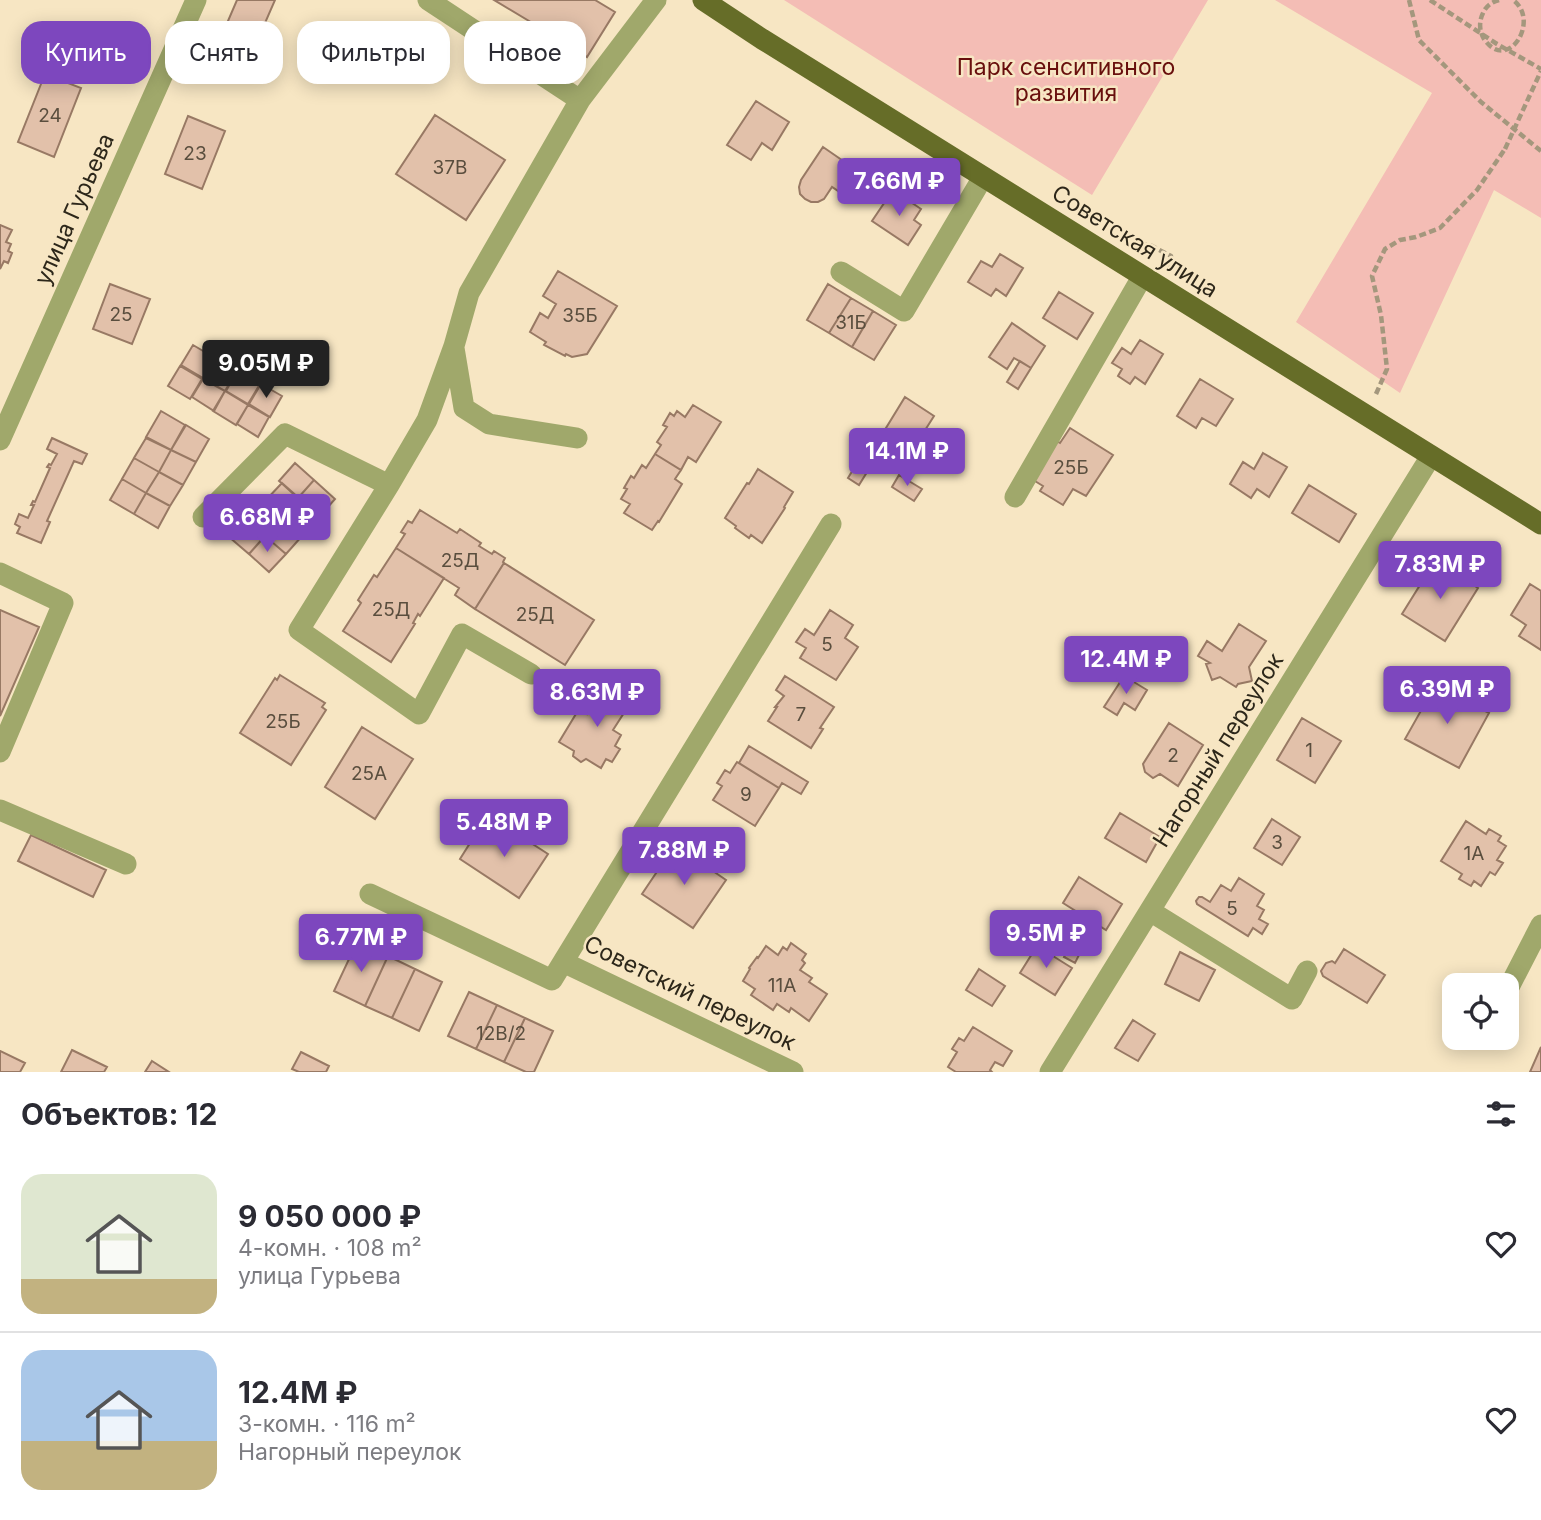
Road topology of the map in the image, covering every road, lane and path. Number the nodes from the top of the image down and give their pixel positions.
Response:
1 (195, 0) edge
2 (428, 0) edge
3 (656, 0) edge
4 (703, 0) edge
5 (1409, 0) edge
6 (1430, 0) edge
7 (1499, 0) edge
8 (1513, 0) edge
9 (1530, 17) dead end
10 (1527, 39) dead end
11 (1541, 70) edge
12 (580, 100) junction
13 (1541, 151) edge
14 (983, 177) junction
15 (841, 272) dead end
16 (1142, 277) junction
17 (454, 346) junction
18 (1374, 397) dead end
19 (577, 438) dead end
20 (0, 440) edge
21 (1431, 456) junction
22 (389, 485) junction
23 (1015, 497) dead end
24 (203, 517) dead end
25 (831, 524) dead end
26 (1541, 524) edge
27 (0, 573) edge
28 (531, 674) dead end
29 (0, 752) edge
30 (0, 810) edge
31 (126, 864) dead end
32 (370, 894) dead end
33 (1150, 911) junction
34 (1541, 925) edge
35 (563, 962) junction
36 (1307, 971) dead end
37 (1516, 973) edge
38 (793, 1072) edge
39 (1050, 1072) edge

1 - 20 street, улица Гурьева
2 - 12 street
3 - 12 street
4 - 14 main road, Советская улица
5 - 13 path
6 - 11 path
7 - 10 path
8 - 9 path
11 - 18 path, bridge
12 - 17 street
14 - 15 street
14 - 16 main road, Советская улица
16 - 21 main road, Советская улица
16 - 23 street
17 - 19 street
17 - 22 street
21 - 26 main road, Советская улица
21 - 33 street, Нагорный переулок
22 - 24 street
22 - 28 street
25 - 35 street, Советский переулок
27 - 29 street
30 - 31 street
32 - 35 street, Советский переулок
33 - 36 street
33 - 39 street, Нагорный переулок
34 - 37 street
35 - 38 street, Советский переулок

